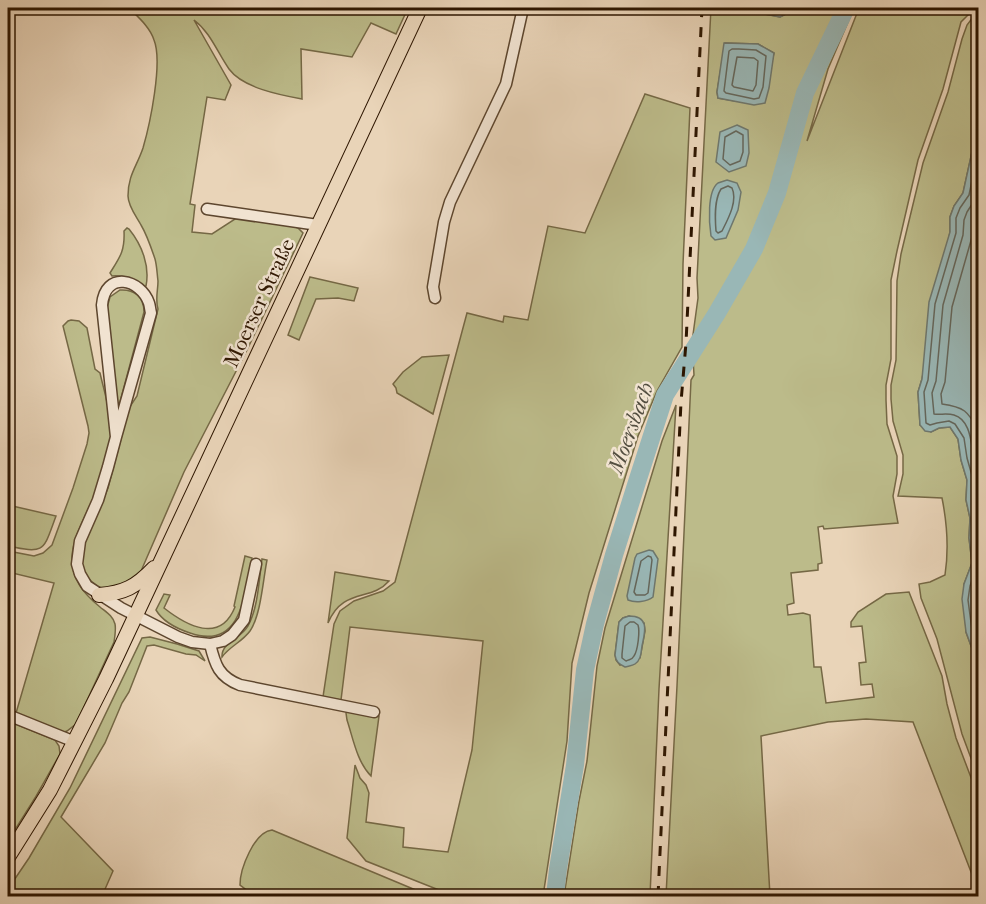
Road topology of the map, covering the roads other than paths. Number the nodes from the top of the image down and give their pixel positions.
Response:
1 (420, 8) edge
2 (522, 8) edge
3 (207, 209) dead end
4 (318, 225) junction
5 (435, 298) dead end
6 (116, 437) junction
7 (162, 560) junction
8 (256, 564) dead end
9 (99, 595) junction
10 (136, 616) junction
11 (210, 644) junction
12 (374, 712) dead end
13 (8, 715) edge
14 (75, 742) junction
15 (8, 857) edge

1 - 4 main road, Moerser Straße
2 - 5 street
3 - 4 street
4 - 7 main road, Moerser Straße
6 - 6 street
6 - 9 street
7 - 9 main road
7 - 10 main road, Moerser Straße
8 - 11 street
9 - 10 street
10 - 11 street
10 - 14 main road, Moerser Straße
11 - 12 street
13 - 14 street
14 - 15 main road, Moerser Straße

